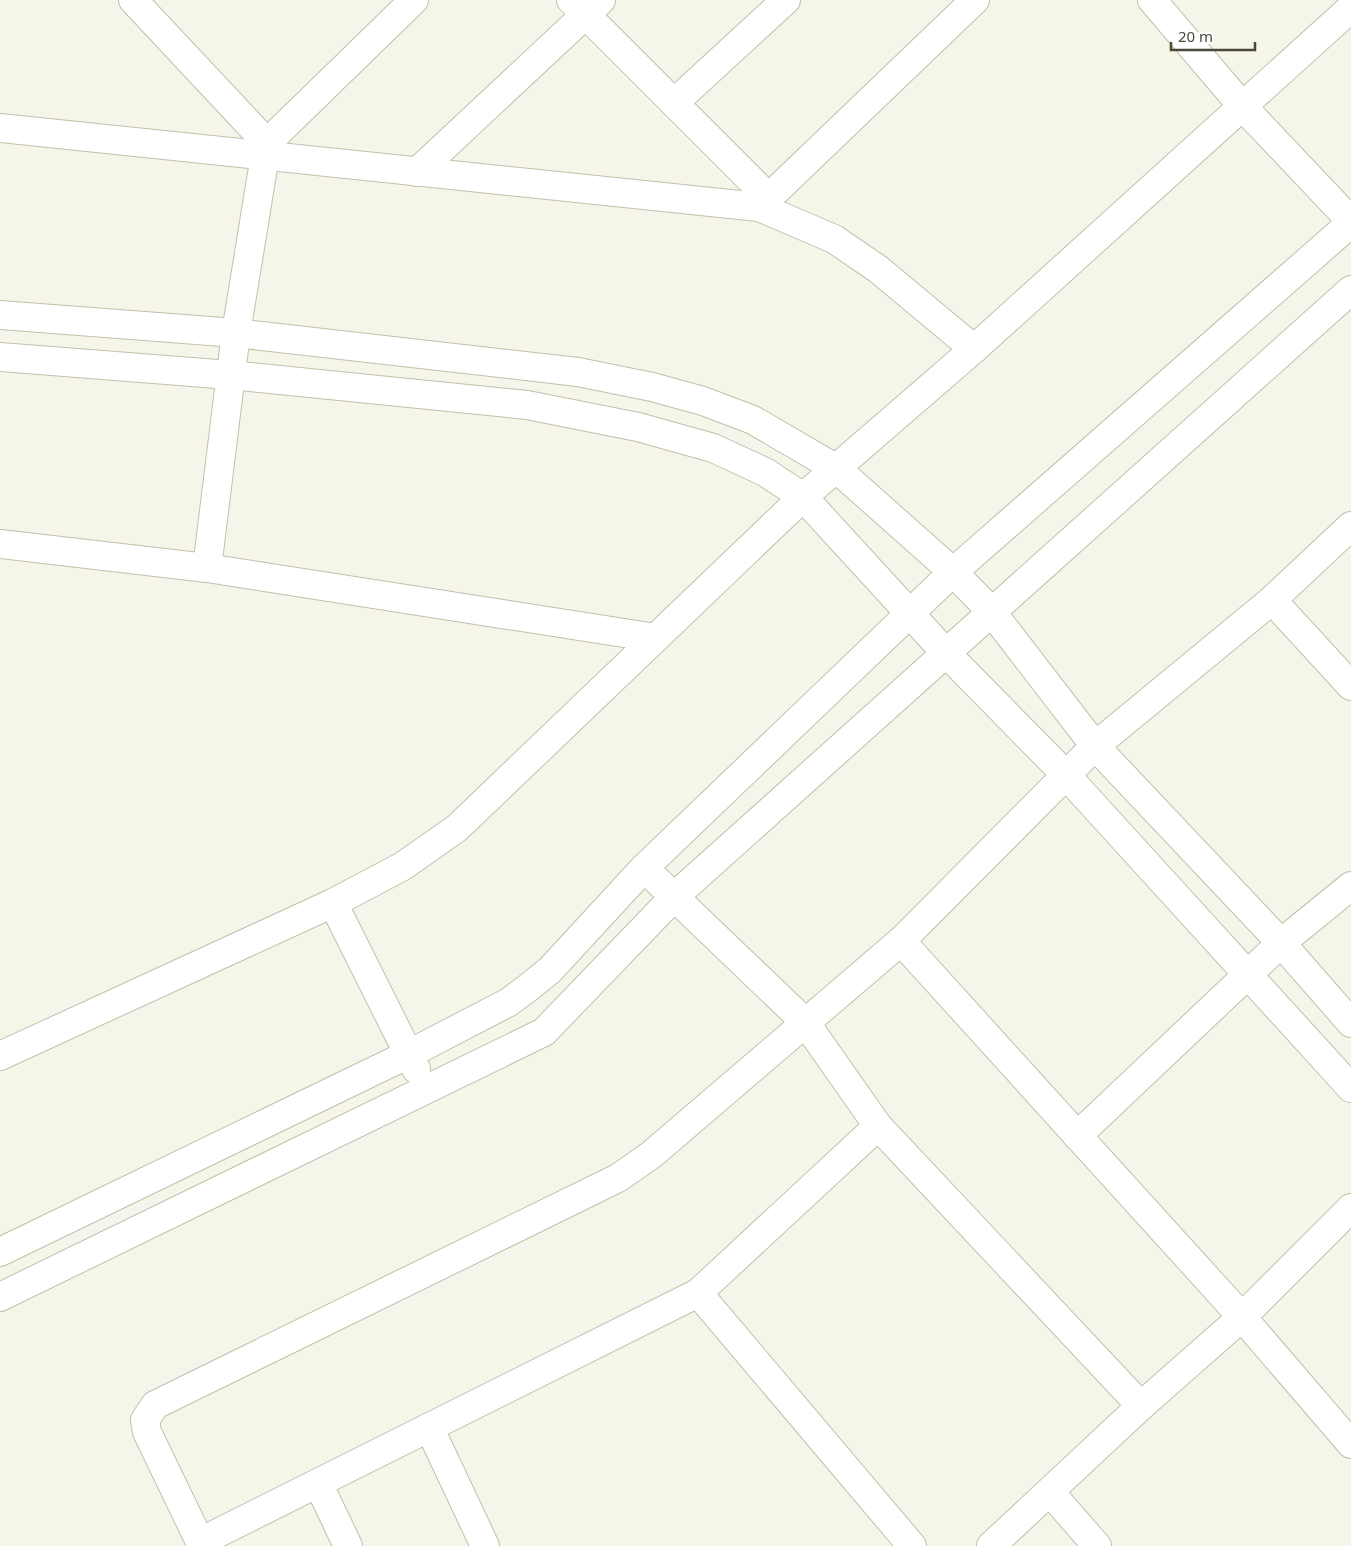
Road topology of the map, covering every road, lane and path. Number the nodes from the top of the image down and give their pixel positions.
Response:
1 (133, 0) edge
2 (414, 0) edge
3 (786, 0) edge
4 (976, 0) edge
5 (1152, 0) edge
6 (586, 5) edge
7 (1351, 8) edge
8 (674, 103) junction
9 (1243, 107) junction
10 (0, 128) edge
11 (266, 150) junction
12 (417, 172) junction
13 (764, 202) junction
14 (1351, 222) edge
15 (1351, 290) edge
16 (0, 315) edge
17 (236, 333) junction
18 (974, 349) junction
19 (0, 357) edge
20 (230, 375) junction
21 (837, 469) junction
22 (803, 498) junction
23 (1351, 526) edge
24 (0, 544) edge
25 (207, 568) junction
26 (952, 572) junction
27 (1272, 600) junction
28 (991, 611) junction
29 (909, 614) junction
30 (656, 638) junction
31 (944, 652) junction
32 (1351, 686) edge
33 (1095, 746) junction
34 (1065, 774) junction
35 (644, 868) junction
36 (1351, 886) edge
37 (675, 896) junction
38 (333, 903) junction
39 (901, 941) junction
40 (1281, 943) junction
41 (1248, 973) junction
42 (805, 1022) junction
43 (1351, 1023) edge
44 (408, 1054) junction
45 (0, 1056) edge
46 (1351, 1088) edge
47 (426, 1089) junction
48 (878, 1126) junction
49 (1077, 1136) junction
50 (1351, 1208) edge
51 (0, 1252) edge
52 (698, 1292) junction
53 (0, 1297) edge
54 (1242, 1317) junction
55 (1141, 1406) junction
56 (429, 1427) junction
57 (1351, 1444) edge
58 (318, 1483) junction
59 (1050, 1492) junction
60 (201, 1544) edge
61 (348, 1546) edge
62 (485, 1546) edge
63 (912, 1546) edge
64 (991, 1546) edge
65 (1097, 1546) edge

1 - 11 street
2 - 11 street
3 - 8 street
4 - 13 street
5 - 9 street
6 - 8 street
6 - 12 street
7 - 9 street
8 - 13 street
9 - 14 street
9 - 18 street
10 - 11 street
11 - 12 street
11 - 17 street
12 - 13 street
13 - 18 street
14 - 26 street
15 - 28 street
16 - 17 street
17 - 20 street
17 - 21 street
18 - 21 street
19 - 20 street
20 - 22 street
20 - 25 street
21 - 22 street
21 - 26 street
22 - 29 street
22 - 30 street
23 - 27 street
24 - 25 street
25 - 30 street
26 - 28 street
26 - 29 street
27 - 32 street
27 - 33 street
28 - 31 street
28 - 33 street
29 - 31 street
29 - 35 street
30 - 38 street
31 - 34 street
31 - 37 street
33 - 34 street
33 - 40 street
34 - 39 street
34 - 41 street
35 - 37 street
35 - 44 street
36 - 40 street
37 - 42 street
37 - 47 street
38 - 44 street
38 - 45 street
39 - 42 street
39 - 49 street
40 - 41 street
40 - 43 street
41 - 46 street
41 - 49 street
42 - 48 street
42 - 60 street
44 - 47 street
44 - 51 street
47 - 53 street
48 - 52 street
48 - 55 street
49 - 54 street
50 - 54 street
52 - 56 street
52 - 63 street
54 - 55 street
54 - 57 street
55 - 59 street
56 - 58 street
56 - 62 street
58 - 60 street
58 - 61 street
59 - 64 street
59 - 65 street

